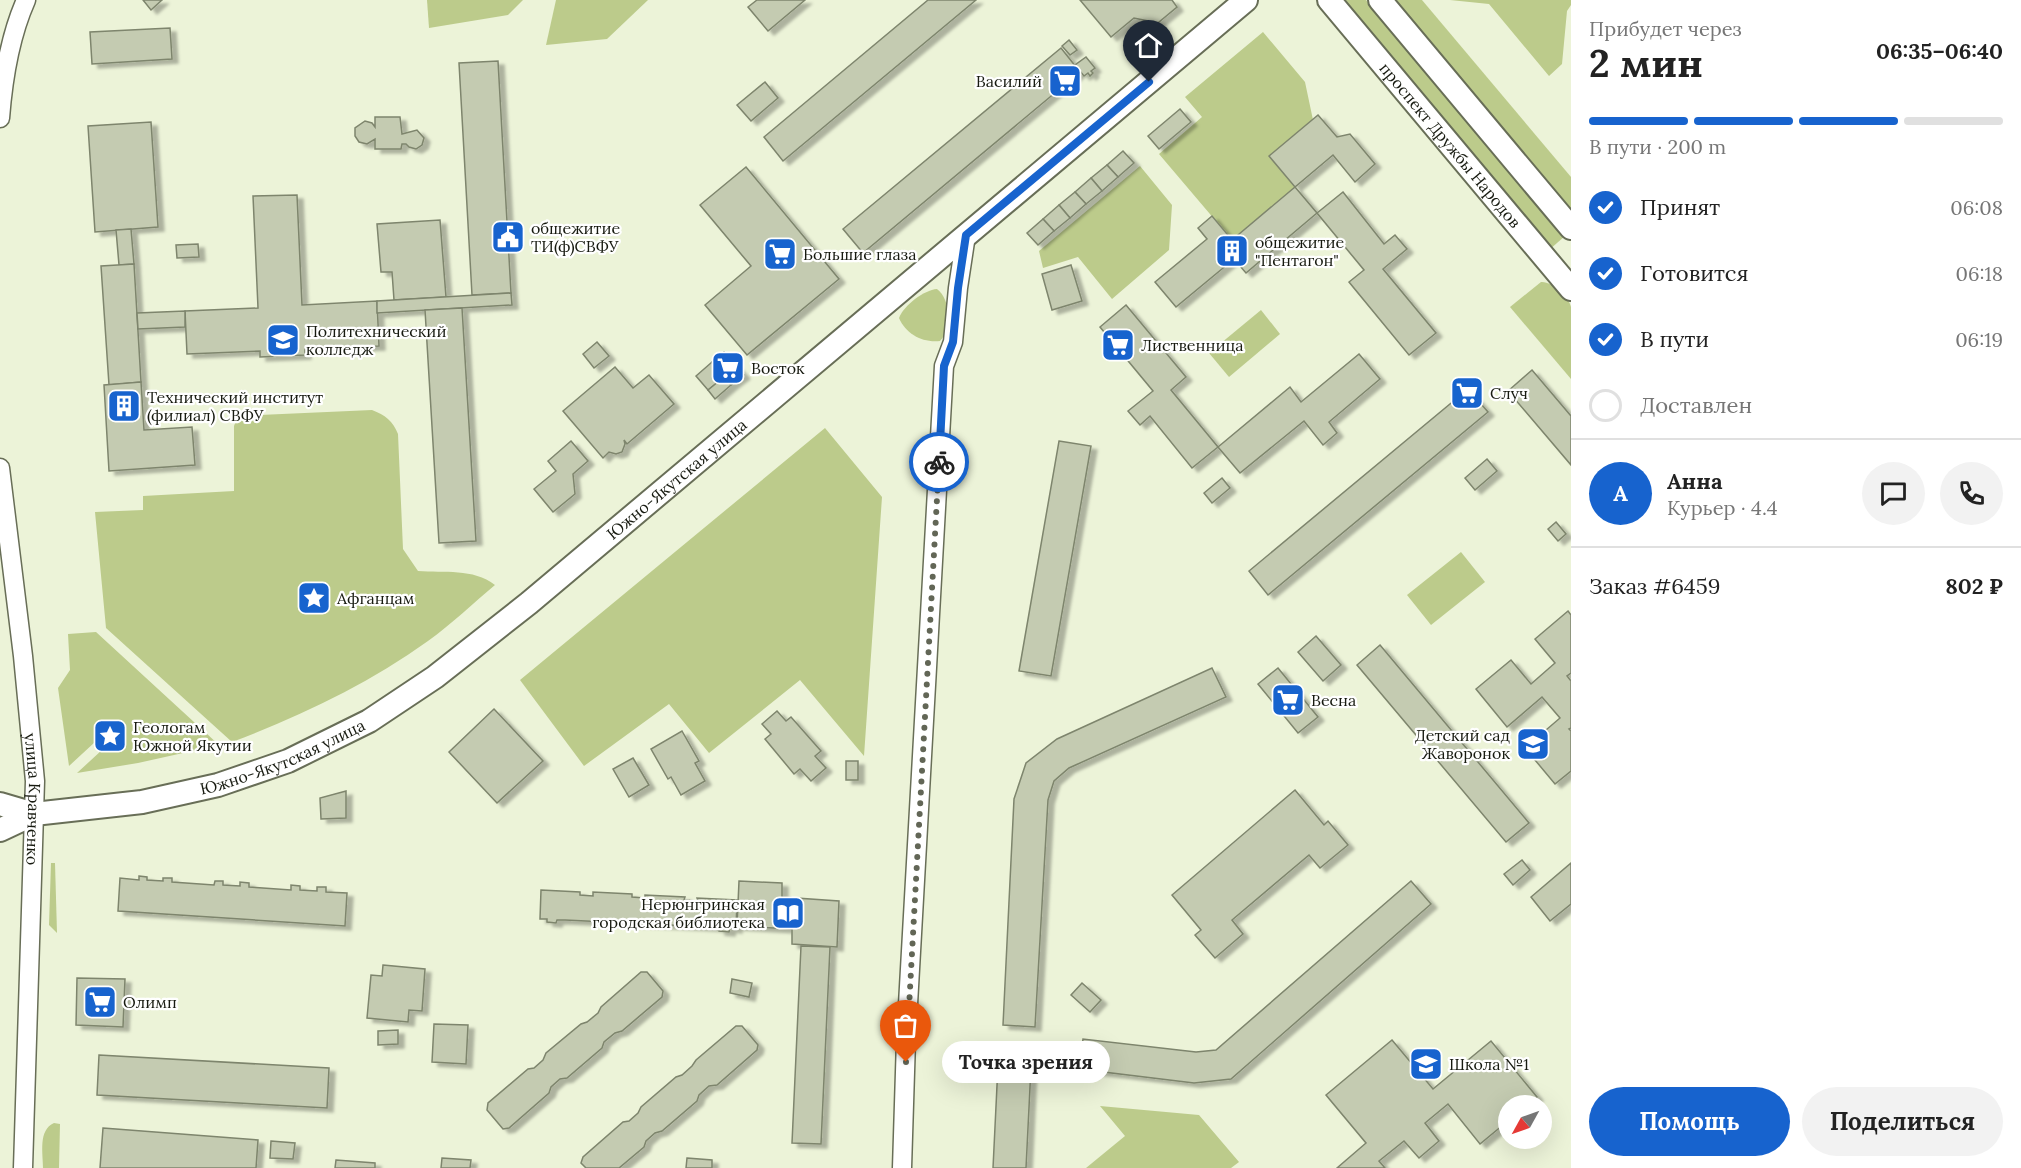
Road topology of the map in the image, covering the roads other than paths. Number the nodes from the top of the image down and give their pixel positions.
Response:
1 (26, 0) edge
2 (1246, 0) edge
3 (1329, 0) edge
4 (1380, 0) edge
5 (0, 118) edge
6 (1571, 228) edge
7 (966, 235) junction
8 (1571, 289) edge
9 (0, 468) edge
10 (0, 804) edge
11 (34, 814) junction
12 (0, 830) edge
13 (23, 1168) edge
14 (902, 1168) edge

1 - 5 street
2 - 7 street, Южно-Якутская улица
3 - 8 street, проспект Дружбы Народов
4 - 6 street
7 - 11 street, Южно-Якутская улица
7 - 14 street
9 - 11 street, улица Кравченко
10 - 11 street, Южно-Якутская улица
11 - 12 street, Южно-Якутская улица
11 - 13 street, улица Кравченко

